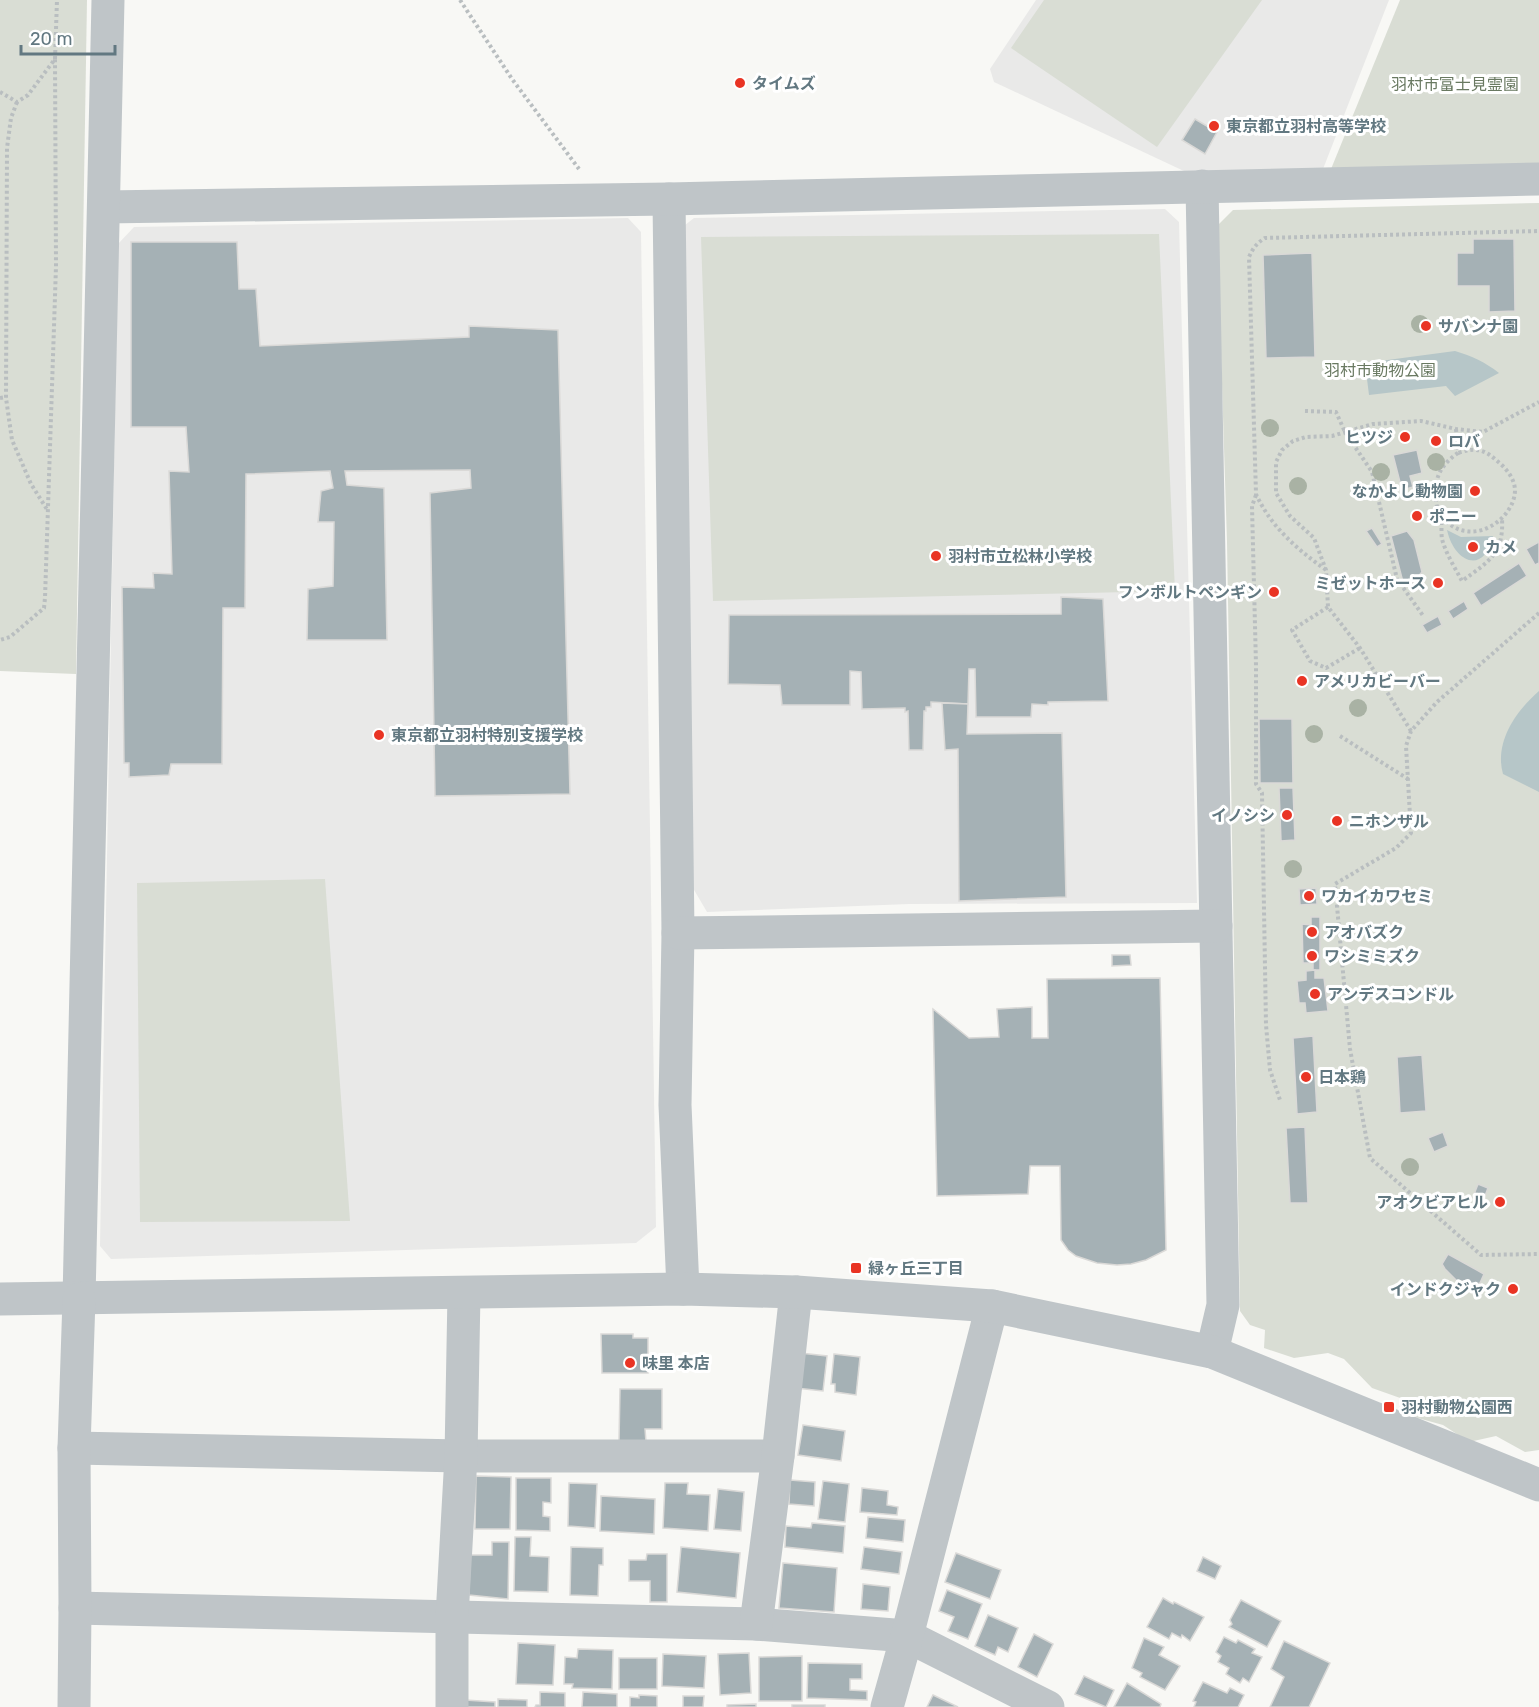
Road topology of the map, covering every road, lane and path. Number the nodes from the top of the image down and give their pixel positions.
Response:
1 (57, 0) edge
2 (108, 0) edge
3 (460, 0) edge
4 (55, 59) junction
5 (0, 92) edge
6 (17, 102) junction
7 (583, 175) dead end
8 (1539, 179) edge
9 (1202, 186) junction
10 (669, 199) junction
11 (104, 207) junction
12 (1539, 231) edge
13 (6, 397) junction
14 (0, 398) edge
15 (1539, 402) edge
16 (1305, 411) dead end
17 (1455, 429) junction
18 (1344, 432) junction
19 (1458, 453) junction
20 (1256, 494) junction
21 (48, 511) junction
22 (1441, 517) junction
23 (1502, 519) junction
24 (1326, 570) junction
25 (1328, 607) junction
26 (1539, 613) edge
27 (1424, 617) dead end
28 (0, 640) edge
29 (1360, 648) junction
30 (1411, 731) junction
31 (1340, 736) dead end
32 (1408, 779) junction
33 (1216, 926) junction
34 (678, 933) junction
35 (1280, 1101) dead end
36 (1539, 1254) edge
37 (683, 1289) junction
38 (796, 1292) junction
39 (464, 1293) junction
40 (0, 1299) edge
41 (79, 1299) junction
42 (992, 1306) junction
43 (1212, 1352) junction
44 (74, 1448) junction
45 (461, 1456) junction
46 (778, 1456) junction
47 (1539, 1485) edge
48 (75, 1608) junction
49 (452, 1617) junction
50 (756, 1624) junction
51 (907, 1636) junction
52 (74, 1707) edge
53 (452, 1707) edge
54 (887, 1707) edge
55 (1048, 1707) edge

1 - 4 path
2 - 11 street
3 - 7 path
4 - 6 path
4 - 21 path
5 - 6 path
6 - 13 path
8 - 9 street
9 - 10 street
9 - 33 street
10 - 11 street
10 - 34 street
11 - 41 street
12 - 20 path
13 - 14 path
13 - 21 path
15 - 17 path
16 - 18 path
17 - 18 path
17 - 19 path
18 - 24 path
18 - 27 path
19 - 22 path
19 - 23 path
20 - 24 path
20 - 35 path
21 - 28 path
22 - 23 path
22 - 23 path
24 - 25 path
25 - 29 path
25 - 29 path
26 - 30 path
29 - 30 path
30 - 32 path
31 - 32 path
32 - 36 path
33 - 34 street
33 - 43 street
34 - 37 street
37 - 38 street
37 - 39 street
38 - 42 street
38 - 46 street
39 - 41 street
39 - 45 street
40 - 41 street
41 - 44 street
42 - 43 street
42 - 51 street
43 - 47 street
44 - 45 street
44 - 48 street
45 - 46 street
45 - 49 street
46 - 50 street
48 - 49 street
48 - 52 street
49 - 50 street
49 - 53 street
50 - 51 street
51 - 54 street
51 - 55 street

